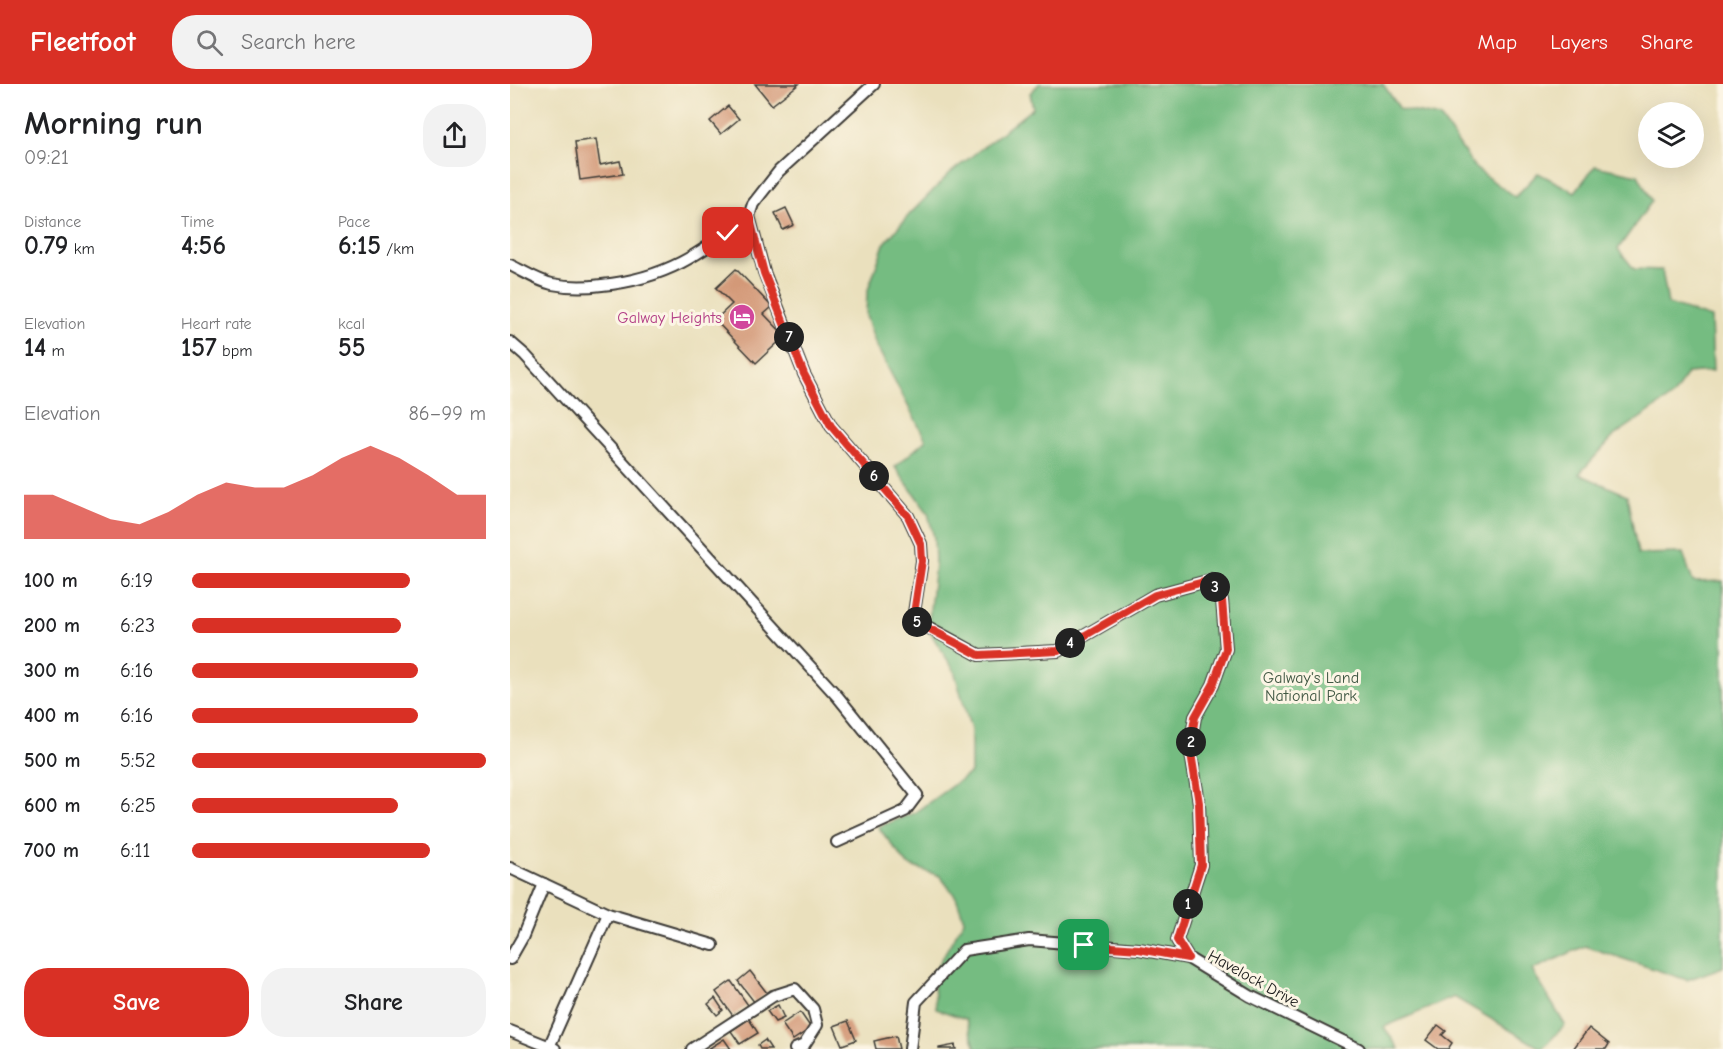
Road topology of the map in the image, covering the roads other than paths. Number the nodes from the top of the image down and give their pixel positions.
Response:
1 (874, 84) edge
2 (749, 216) junction
3 (510, 265) edge
4 (510, 342) edge
5 (837, 842) dead end
6 (510, 868) edge
7 (544, 885) junction
8 (608, 914) junction
9 (713, 945) dead end
10 (1188, 958) junction
11 (510, 959) edge
12 (510, 1031) edge
13 (552, 1048) edge
14 (692, 1049) edge
15 (795, 1049) edge
16 (910, 1049) edge
17 (1359, 1049) edge

1 - 2 street
2 - 3 street
2 - 10 street, Havelock Drive
4 - 5 street
6 - 7 street
7 - 8 street
7 - 11 street
8 - 9 street
8 - 13 street
10 - 16 street
10 - 17 street, Havelock Drive
12 - 13 street
14 - 15 street

